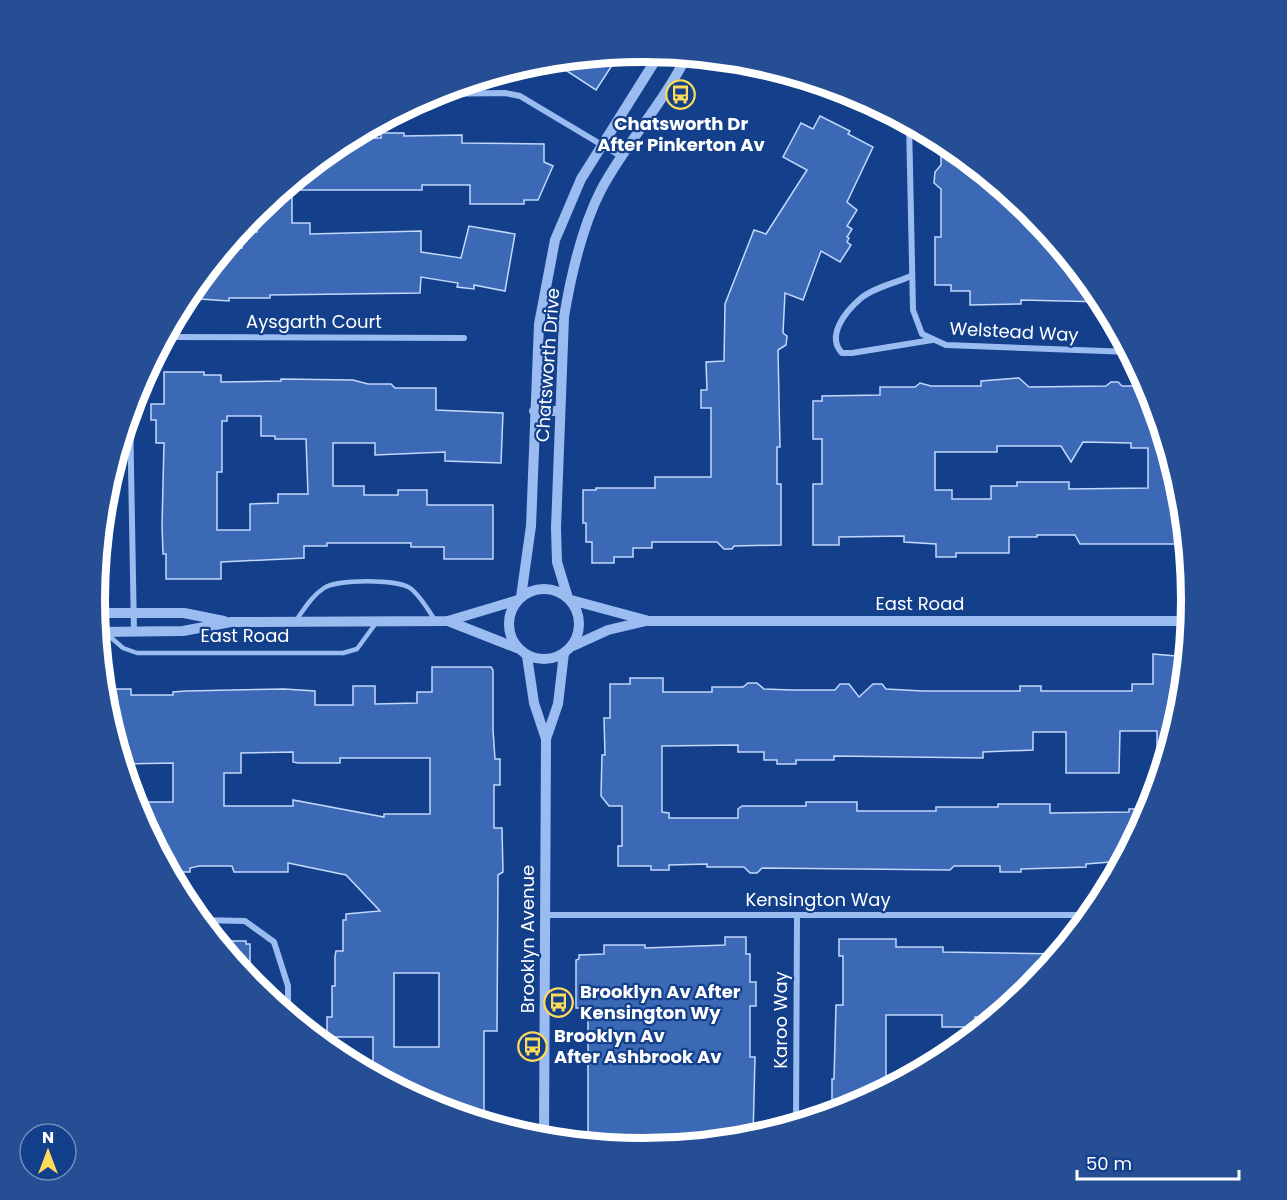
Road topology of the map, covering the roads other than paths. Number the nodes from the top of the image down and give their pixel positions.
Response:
1 (653, 62) edge
2 (682, 63) edge
3 (466, 92) edge
4 (909, 132) edge
5 (601, 144) junction
6 (622, 157) junction
7 (911, 276) junction
8 (174, 337) edge
9 (464, 338) dead end
10 (932, 340) junction
11 (1121, 352) edge
12 (534, 411) junction
13 (559, 411) junction
14 (130, 438) edge
15 (520, 598) junction
16 (569, 599) junction
17 (105, 613) edge
18 (133, 613) junction
19 (378, 621) junction
20 (436, 621) junction
21 (448, 621) junction
22 (649, 621) junction
23 (1181, 621) edge
24 (231, 622) junction
25 (296, 622) junction
26 (106, 632) edge
27 (134, 632) junction
28 (106, 636) edge
29 (518, 648) junction
30 (568, 650) junction
31 (527, 656) junction
32 (546, 739) junction
33 (545, 915) junction
34 (797, 915) junction
35 (1080, 915) edge
36 (211, 920) edge
37 (288, 1005) edge
38 (796, 1116) edge
39 (544, 1129) edge

1 - 5 street, Chatsworth Drive
2 - 6 street, Chatsworth Drive
3 - 5 street
4 - 7 street, Welstead Way
5 - 6 street
5 - 12 street, Chatsworth Drive
6 - 13 street, Chatsworth Drive
7 - 10 street, Welstead Way
7 - 10 street, Welstead Way
8 - 9 street, Aysgarth Court
10 - 11 street, Welstead Way
12 - 13 street
12 - 15 street, Chatsworth Drive
13 - 16 street, Chatsworth Drive
14 - 18 street
15 - 16 street
15 - 21 street, East Road
15 - 29 street
16 - 22 street, East Road
16 - 30 street
17 - 18 street, East Road
18 - 24 street, East Road
18 - 27 street
19 - 20 street, East Road
19 - 25 street, East Road
19 - 28 lane, East Road
20 - 21 street, East Road
20 - 25 lane, East Road
21 - 29 street, East Road
22 - 23 street, East Road
22 - 30 street, East Road
24 - 25 street, East Road
24 - 27 street, East Road
26 - 27 street, East Road
29 - 31 street
30 - 31 street
30 - 32 street, Brooklyn Avenue
31 - 32 street, Brooklyn Avenue
32 - 33 street, Brooklyn Avenue
33 - 34 street, Kensington Way
33 - 39 street, Brooklyn Avenue
34 - 35 street, Kensington Way
34 - 38 street, Karoo Way
36 - 37 street

